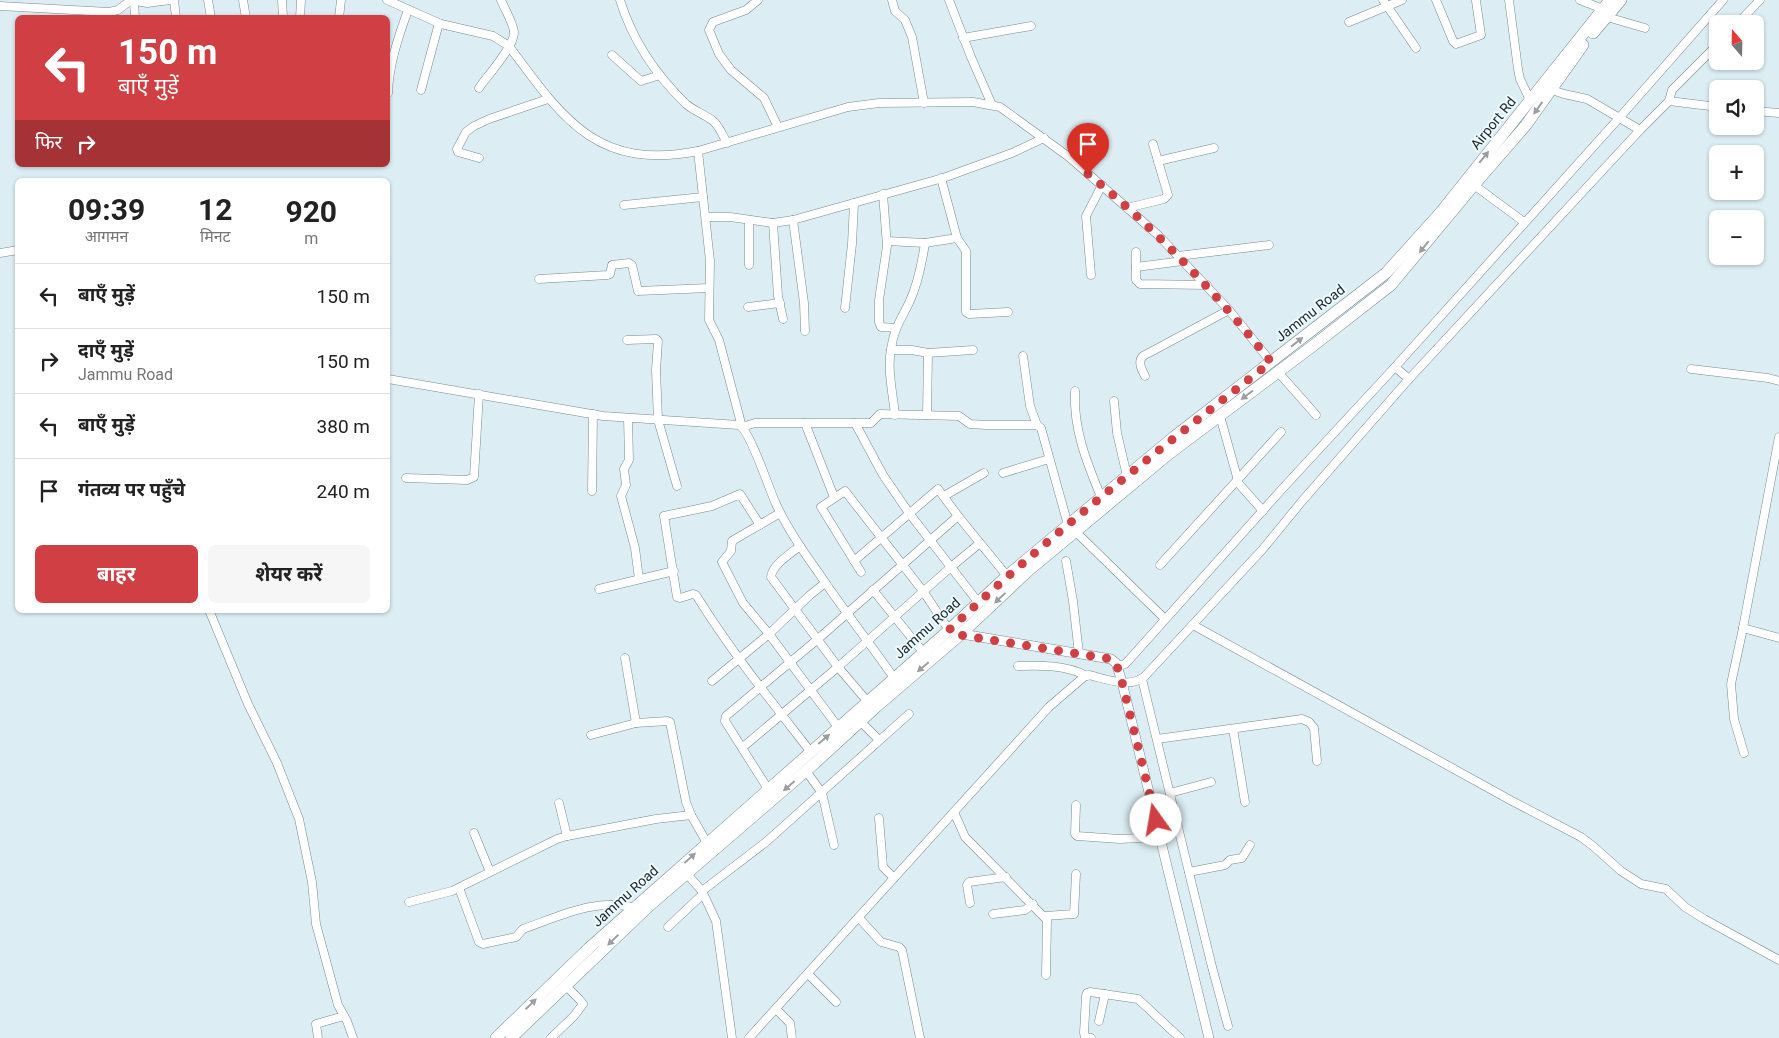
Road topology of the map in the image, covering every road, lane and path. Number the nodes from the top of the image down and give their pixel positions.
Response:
1 (132, 0) edge
2 (170, 0) edge
3 (174, 0) edge
4 (208, 0) edge
5 (243, 0) edge
6 (282, 0) edge
7 (301, 0) edge
8 (341, 0) edge
9 (387, 0) edge
10 (500, 0) edge
11 (620, 0) edge
12 (758, 0) edge
13 (892, 0) edge
14 (949, 0) edge
15 (1402, 0) edge
16 (1436, 0) edge
17 (1478, 0) edge
18 (1509, 0) edge
19 (1580, 0) edge
20 (1621, 0) edge
21 (1723, 0) edge
22 (1760, 0) edge
23 (1385, 3) edge
24 (0, 6) edge
25 (1607, 9) edge
26 (408, 10) junction
27 (118, 14) edge
28 (134, 15) edge
29 (176, 15) edge
30 (210, 15) edge
31 (246, 15) edge
32 (283, 15) edge
33 (300, 15) edge
34 (339, 15) edge
35 (1746, 15) edge
36 (439, 22) junction
37 (1349, 22) dead end
38 (1031, 26) dead end
39 (1645, 28) dead end
40 (963, 38) junction
41 (509, 46) junction
42 (1416, 48) dead end
43 (1709, 53) edge
44 (612, 55) dead end
45 (390, 69) edge
46 (660, 75) junction
47 (479, 88) dead end
48 (421, 90) dead end
49 (1552, 90) junction
50 (548, 99) junction
51 (1530, 100) junction
52 (1669, 101) junction
53 (924, 102) junction
54 (992, 105) junction
55 (1709, 106) edge
56 (1764, 112) edge
57 (1779, 113) edge
58 (1622, 119) junction
59 (778, 126) junction
60 (1637, 128) junction
61 (1044, 138) junction
62 (727, 143) junction
63 (1153, 144) dead end
64 (1214, 148) dead end
65 (698, 151) junction
66 (479, 158) dead end
67 (1158, 161) junction
68 (941, 178) junction
69 (1102, 185) junction
70 (1474, 185) junction
71 (883, 194) junction
72 (703, 197) junction
73 (854, 203) junction
74 (624, 205) dead end
75 (1127, 208) junction
76 (706, 216) junction
77 (750, 220) junction
78 (793, 220) junction
79 (1524, 222) junction
80 (773, 223) junction
81 (957, 238) junction
82 (886, 241) junction
83 (925, 243) junction
84 (1269, 245) dead end
85 (15, 250) edge
86 (1136, 252) dead end
87 (0, 253) edge
88 (1181, 258) junction
89 (1397, 262) joint
90 (749, 265) dead end
91 (1136, 267) junction
92 (1091, 275) dead end
93 (539, 279) dead end
94 (1207, 285) junction
95 (709, 288) junction
96 (780, 302) junction
97 (748, 307) dead end
98 (845, 308) dead end
99 (1229, 310) junction
100 (1008, 312) dead end
101 (783, 319) dead end
102 (896, 328) junction
103 (805, 331) dead end
104 (627, 340) dead end
105 (891, 350) junction
106 (973, 350) dead end
107 (928, 353) junction
108 (1023, 356) dead end
109 (1271, 362) junction
110 (1396, 368) junction
111 (1691, 369) dead end
112 (1278, 372) junction
113 (1145, 376) dead end
114 (1408, 378) junction
115 (390, 379) edge
116 (1779, 381) edge
117 (1075, 391) dead end
118 (479, 394) junction
119 (1114, 400) dead end
120 (593, 414) junction
121 (895, 415) junction
122 (927, 415) junction
123 (1316, 415) dead end
124 (1220, 416) junction
125 (628, 418) junction
126 (658, 420) junction
127 (805, 423) junction
128 (855, 423) junction
129 (1037, 425) junction
130 (742, 427) junction
131 (1281, 432) dead end
132 (1779, 437) edge
133 (1049, 459) junction
134 (984, 473) dead end
135 (1003, 473) dead end
136 (1127, 476) junction
137 (406, 478) dead end
138 (1238, 479) junction
139 (677, 486) dead end
140 (592, 491) dead end
141 (944, 496) junction
142 (1102, 497) junction
143 (834, 498) junction
144 (1263, 511) junction
145 (780, 513) junction
146 (909, 513) junction
147 (958, 516) junction
148 (760, 525) junction
149 (1072, 529) junction
150 (881, 537) junction
151 (930, 540) junction
152 (980, 543) junction
153 (800, 546) junction
154 (854, 561) junction
155 (1066, 561) dead end
156 (902, 564) junction
157 (1160, 565) dead end
158 (951, 567) junction
159 (674, 571) junction
160 (861, 572) dead end
161 (1007, 576) junction
162 (639, 579) junction
163 (825, 583) junction
164 (600, 589) dead end
165 (872, 590) junction
166 (923, 591) junction
167 (978, 602) junction
168 (795, 609) junction
169 (210, 613) edge
170 (846, 613) junction
171 (895, 616) junction
172 (1166, 619) junction
173 (1193, 625) junction
174 (1744, 628) junction
175 (949, 630) junction
176 (769, 634) junction
177 (960, 635) junction
178 (1779, 638) edge
179 (818, 639) junction
180 (867, 640) junction
181 (923, 652) junction
182 (1079, 654) junction
183 (624, 658) dead end
184 (740, 659) junction
185 (790, 663) junction
186 (1018, 666) dead end
187 (838, 667) junction
188 (1087, 676) junction
189 (1127, 676) junction
190 (894, 678) junction
191 (712, 681) dead end
192 (760, 687) junction
193 (810, 690) junction
194 (866, 701) junction
195 (909, 714) dead end
196 (782, 715) junction
197 (860, 721) junction
198 (636, 723) junction
199 (838, 727) junction
200 (1233, 729) junction
201 (591, 735) dead end
202 (878, 739) junction
203 (1157, 739) junction
204 (742, 746) junction
205 (810, 752) junction
206 (1744, 753) dead end
207 (1318, 761) dead end
208 (806, 771) junction
209 (1211, 782) dead end
210 (818, 788) junction
211 (768, 789) junction
212 (1170, 793) junction
213 (1245, 802) dead end
214 (559, 803) dead end
215 (1076, 805) dead end
216 (954, 812) junction
217 (691, 815) junction
218 (878, 818) dead end
219 (474, 834) dead end
220 (567, 836) junction
221 (1160, 837) junction
222 (707, 843) junction
223 (834, 845) dead end
224 (1250, 845) dead end
225 (490, 872) junction
226 (1189, 872) junction
227 (686, 874) junction
228 (1076, 874) dead end
229 (1006, 877) junction
230 (894, 878) junction
231 (459, 888) junction
232 (701, 890) junction
233 (409, 902) dead end
234 (970, 903) dead end
235 (1033, 904) junction
236 (634, 908) junction
237 (993, 914) dead end
238 (1045, 916) junction
239 (859, 918) junction
240 (668, 926) dead end
241 (1779, 960) edge
242 (808, 974) junction
243 (1046, 975) dead end
244 (573, 993) junction
245 (1105, 994) junction
246 (836, 1002) dead end
247 (776, 1009) junction
248 (344, 1016) junction
249 (1099, 1021) dead end
250 (1228, 1026) dead end
251 (318, 1038) edge
252 (353, 1038) edge
253 (496, 1038) edge
254 (511, 1038) edge
255 (552, 1038) edge
256 (732, 1038) edge
257 (749, 1038) edge
258 (792, 1038) edge
259 (920, 1038) edge
260 (1091, 1038) edge
261 (1180, 1038) edge
262 (1209, 1038) edge

1 - 2 street
1 - 27 street
1 - 28 street
3 - 29 street
4 - 30 street
5 - 31 street
6 - 32 street
7 - 33 street
8 - 34 street
9 - 26 street
10 - 41 street
11 - 46 street
12 - 59 street
13 - 53 street
14 - 40 street
15 - 23 street
16 - 17 street
18 - 51 street
19 - 25 street
20 - 25 main road
21 - 58 street
22 - 35 street
23 - 37 street
23 - 42 street
24 - 27 street
25 - 39 street
25 - 49 main road
25 - 51 main road, Airport Rd
26 - 36 street
26 - 45 street
36 - 41 street
36 - 48 street
38 - 40 street
40 - 54 street
41 - 47 street
41 - 50 street
43 - 52 street
44 - 46 street
46 - 62 street
49 - 58 street
49 -> 70 main road
50 - 65 street
50 - 66 street
89 -> 51 main road, Airport Rd
52 - 55 street
52 - 60 street
53 - 54 street
53 - 59 street
54 - 61 street
56 - 57 street
58 - 60 street
58 - 79 street
59 - 62 street
60 - 114 street
61 - 68 street
61 - 69 street
62 - 65 street
63 - 67 street
64 - 67 street
65 - 72 street
67 - 75 street
68 - 71 street
68 - 81 street
69 - 75 street
69 - 92 street
70 - 79 street
70 -> 112 main road
71 - 73 street
71 - 82 street
72 - 74 street
72 - 76 street
73 - 78 street
73 - 98 street
75 - 88 street
76 - 77 street
76 - 95 street
77 - 80 street
77 - 90 street
78 - 80 street
78 - 103 street
79 - 110 street
80 - 96 street
81 - 83 street
81 - 100 street
82 - 83 street
82 - 102 street
83 - 102 street
84 - 88 street
85 - 87 street
86 - 91 street
88 - 91 street
88 - 94 street
109 -> 89 main road, Jammu Road
91 - 94 street
93 - 95 street
94 - 99 street
95 - 130 street
96 - 97 street
96 - 101 street
99 - 109 street
99 - 113 street
102 - 105 street
104 - 126 street
105 - 107 street
105 - 121 street
106 - 107 street
107 - 122 street
108 - 129 street
109 - 136 main road, Jammu Road
110 - 114 street
110 - 144 street
111 - 116 street
112 - 123 street
112 -> 124 main road
114 - 173 street
115 - 118 street
117 - 142 street
118 - 120 street
118 - 137 street
119 - 136 street
120 - 125 street
120 - 140 street
121 - 122 street
121 - 128 street
122 - 129 street
124 - 138 street
124 - 149 main road
125 - 126 street
125 - 162 street
126 - 130 street
126 - 139 street
127 - 128 street
127 - 130 street
127 - 143 street
128 - 146 street
129 - 133 street
130 - 145 street
131 - 138 street
132 - 174 street
133 - 135 street
133 - 149 street
134 - 141 street
136 - 142 main road, Jammu Road
138 - 144 street
138 - 157 street
141 - 146 street
141 - 147 street
142 - 149 main road, Jammu Road
143 - 150 street
143 - 154 street
144 - 172 street
145 - 148 street
145 - 153 street
146 - 150 street
146 - 151 street
147 - 151 street
147 - 152 street
148 - 159 street
148 - 176 street
149 - 161 main road, Jammu Road
149 - 172 street
149 -> 177 main road
150 - 154 street
150 - 156 street
151 - 156 street
151 - 158 street
152 - 158 street
152 - 161 street
153 - 163 street
153 - 168 street
154 - 160 street
155 - 182 street
156 - 165 street
156 - 166 street
158 - 166 street
158 - 167 street
159 - 162 street
159 - 184 street
161 - 167 main road, Jammu Road
162 - 164 street
163 - 168 street
163 - 170 street
165 - 170 street
165 - 171 street
166 - 171 street
166 - 175 street
167 - 175 main road, Jammu Road
168 - 176 street
168 - 179 street
169 - 248 street
170 - 179 street
170 - 180 street
171 - 180 street
171 - 181 street
172 - 189 street
173 - 189 street
173 - 241 street
174 - 178 street
174 - 206 street
175 - 177 street
175 - 181 main road, Jammu Road
176 - 184 street
176 - 185 street
177 - 182 street
177 -> 197 main road
179 - 185 street
179 - 187 street
180 - 187 street
180 - 190 street
181 - 190 main road, Jammu Road
182 - 189 street
183 - 198 street
184 - 191 street
184 - 192 street
185 - 192 street
185 - 193 street
186 - 188 street
187 - 193 street
187 - 194 street
188 - 189 street
188 - 216 street
189 - 203 street
189 - 221 street
190 - 194 main road, Jammu Road
192 - 196 street
192 - 204 street
193 - 196 street
193 - 199 street
194 - 199 main road, Jammu Road
195 - 202 street
196 - 204 street
196 - 205 street
197 - 202 street
197 - 208 main road
198 - 201 street
198 - 217 street
205 -> 199 main road, Jammu Road
200 - 203 street
200 - 207 street
200 - 213 street
202 - 210 street
203 - 212 street
204 - 211 street
205 - 211 main road, Jammu Road
208 - 210 street
208 -> 227 main road
209 - 212 street
210 - 223 street
210 - 232 street
211 - 222 main road, Jammu Road
212 - 226 street
214 - 220 street
215 - 221 street
216 - 229 street
216 - 230 street
217 - 220 street
217 - 222 street
218 - 230 street
219 - 225 street
220 - 225 street
221 - 262 street
236 -> 222 main road, Jammu Road
224 - 226 street
225 - 231 street
226 - 250 street
227 - 232 street
227 -> 244 main road
228 - 238 street
229 - 234 street
229 - 235 street
230 - 239 street
231 - 233 street
231 - 236 street
232 - 240 street
232 - 256 street
235 - 237 street
235 - 238 street
253 -> 236 main road, Jammu Road
238 - 243 street
239 - 242 street
239 - 259 street
242 - 246 street
242 - 247 street
244 - 254 main road
244 - 255 street
245 - 249 street
245 - 260 street
245 - 261 street
247 - 257 street
247 - 258 street
248 - 251 street
248 - 252 street

